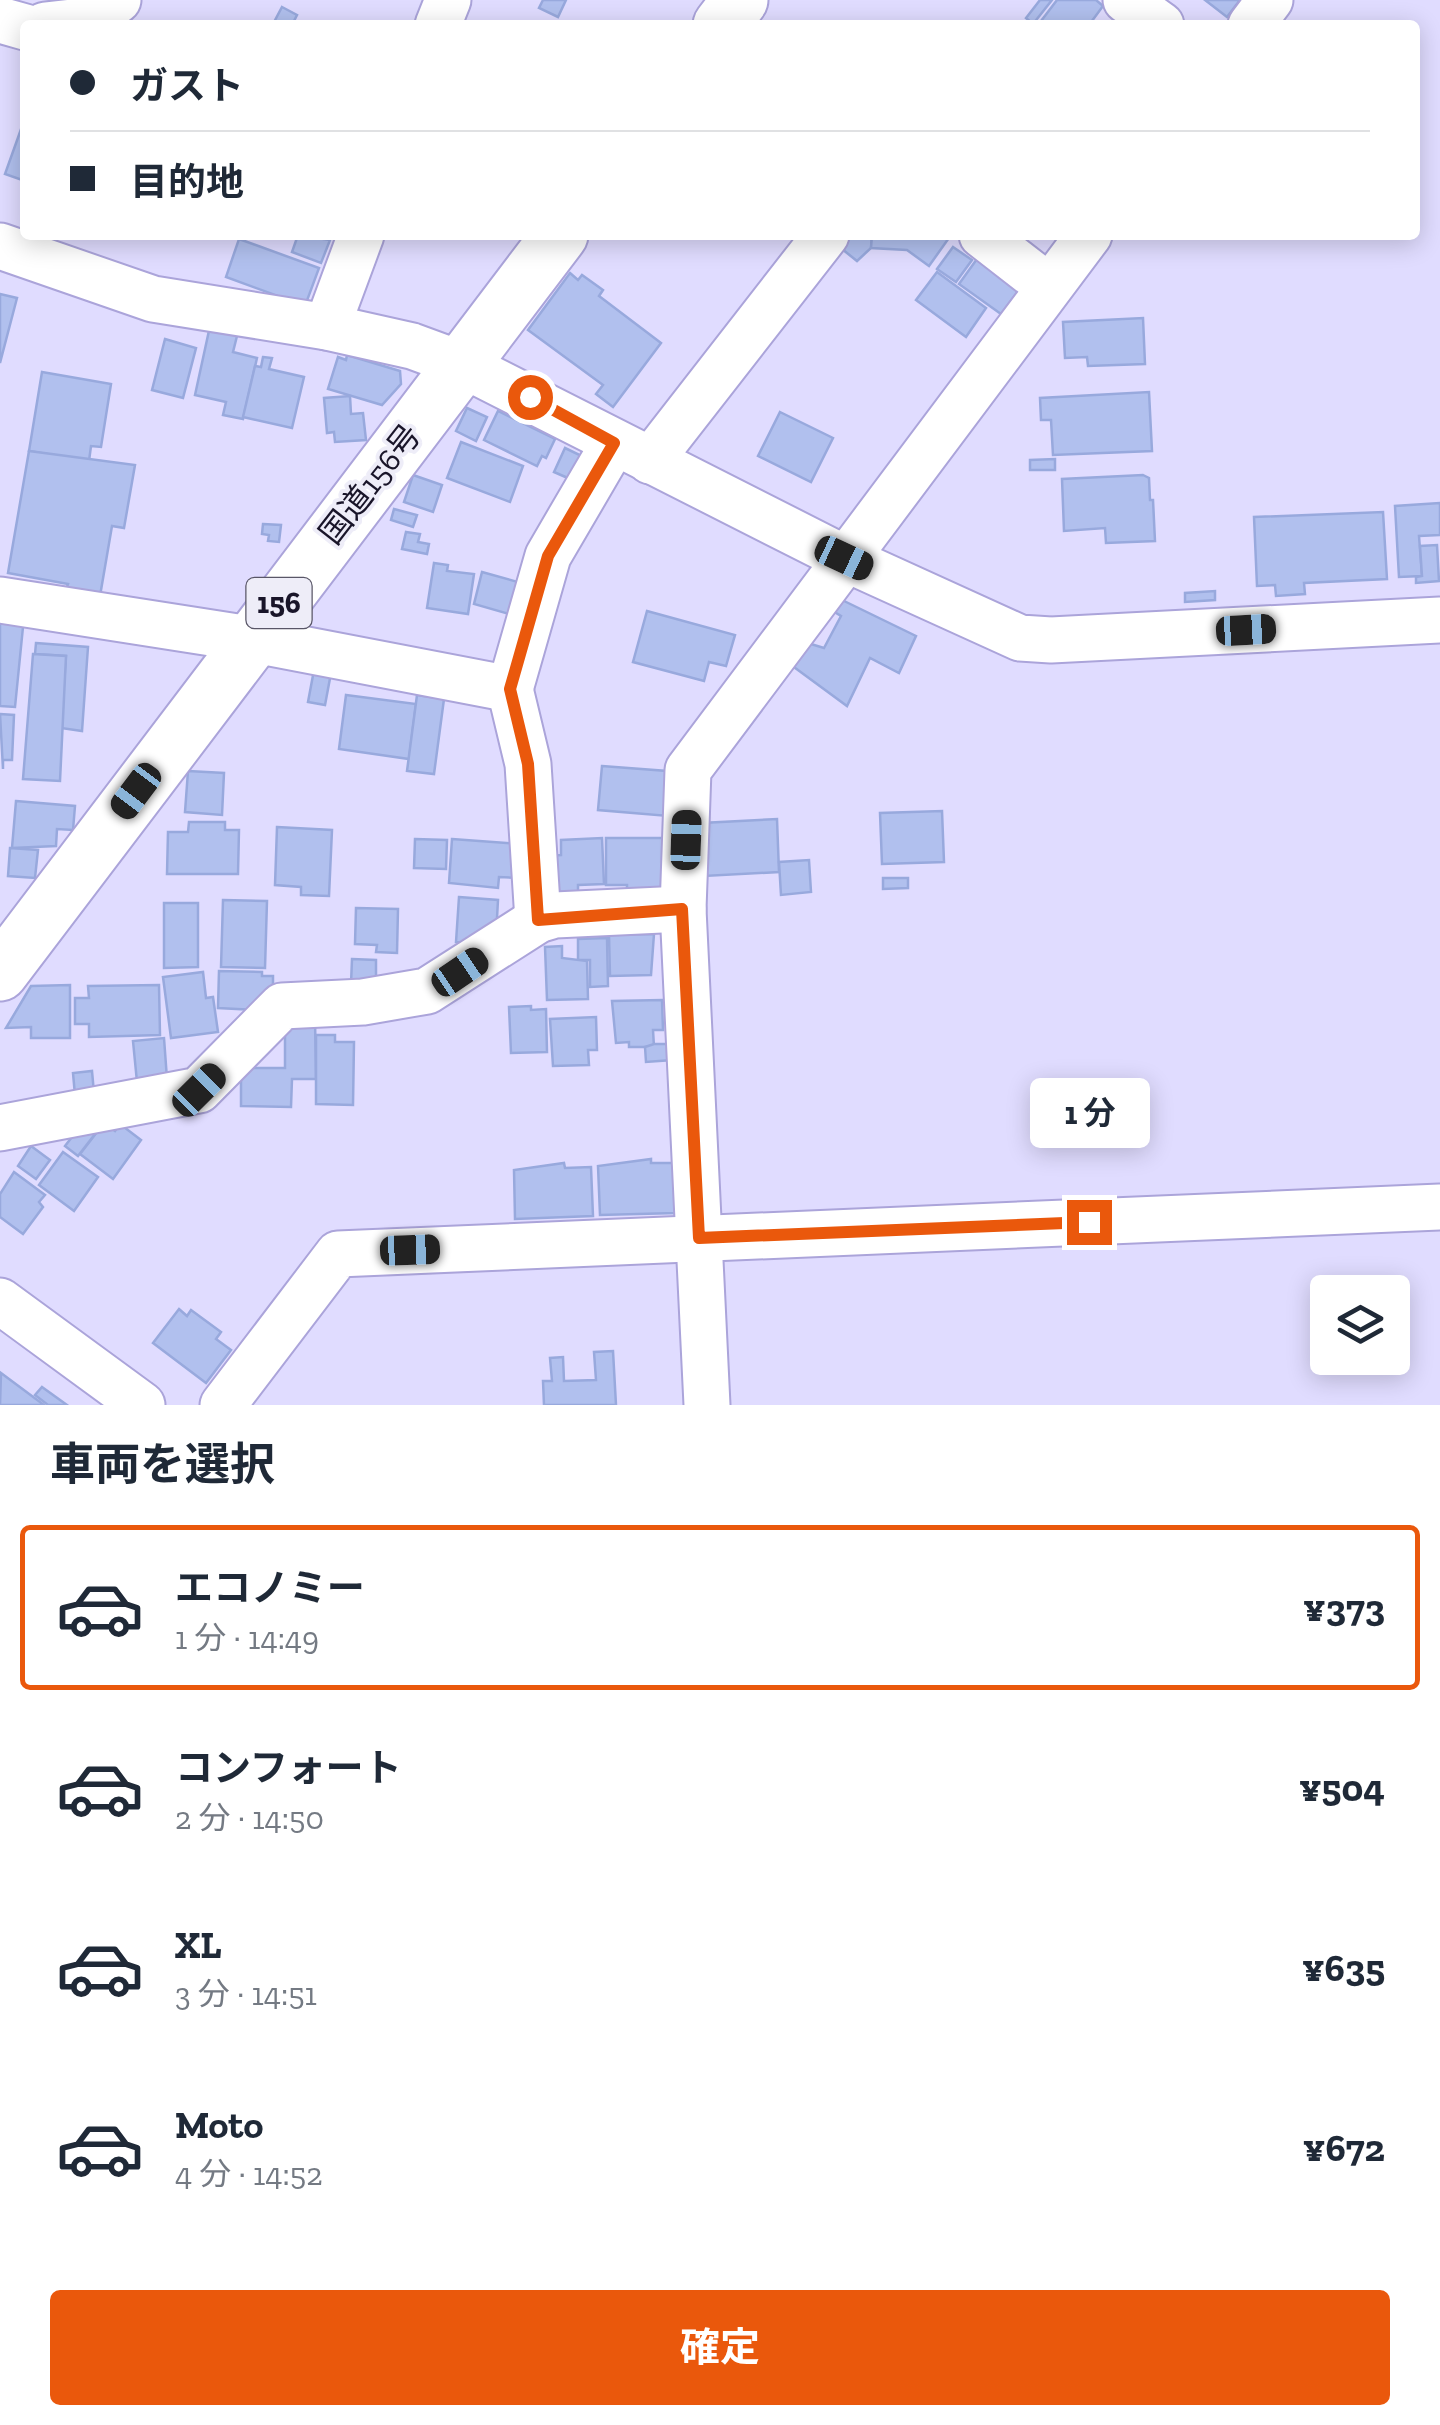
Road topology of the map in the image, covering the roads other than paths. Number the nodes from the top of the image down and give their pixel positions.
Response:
1 (118, 0) edge
2 (1126, 0) edge
3 (1270, 0) edge
4 (92, 20) edge
5 (1154, 20) edge
6 (1254, 20) edge
7 (358, 240) edge
8 (556, 240) edge
9 (822, 240) edge
10 (988, 240) edge
11 (1085, 240) edge
12 (0, 246) edge
13 (1049, 287) junction
14 (327, 328) junction
15 (461, 364) junction
16 (632, 452) junction
17 (844, 558) junction
18 (0, 600) edge
19 (1440, 620) edge
20 (250, 639) junction
21 (510, 689) junction
22 (682, 909) junction
23 (538, 920) junction
24 (0, 973) edge
25 (0, 1128) edge
26 (1440, 1207) edge
27 (699, 1238) junction
28 (0, 1301) edge
29 (142, 1405) edge
30 (222, 1405) edge
31 (706, 1405) edge

1 - 4 street
2 - 5 street
3 - 6 street
7 - 14 street
8 - 15 highway, 国道156号 / 156
9 - 16 street
10 - 13 street
11 - 13 street
12 - 14 street
13 - 17 street
14 - 15 street
15 - 16 street
15 - 20 highway, 国道156号 / 156
16 - 17 street
16 - 21 street
17 - 19 street
17 - 22 street
18 - 20 street
20 - 21 street
20 - 24 highway, 国道156号 / 156
21 - 23 street
22 - 23 street
22 - 27 street
23 - 25 street
26 - 27 street
27 - 30 street
27 - 31 street
28 - 29 street

